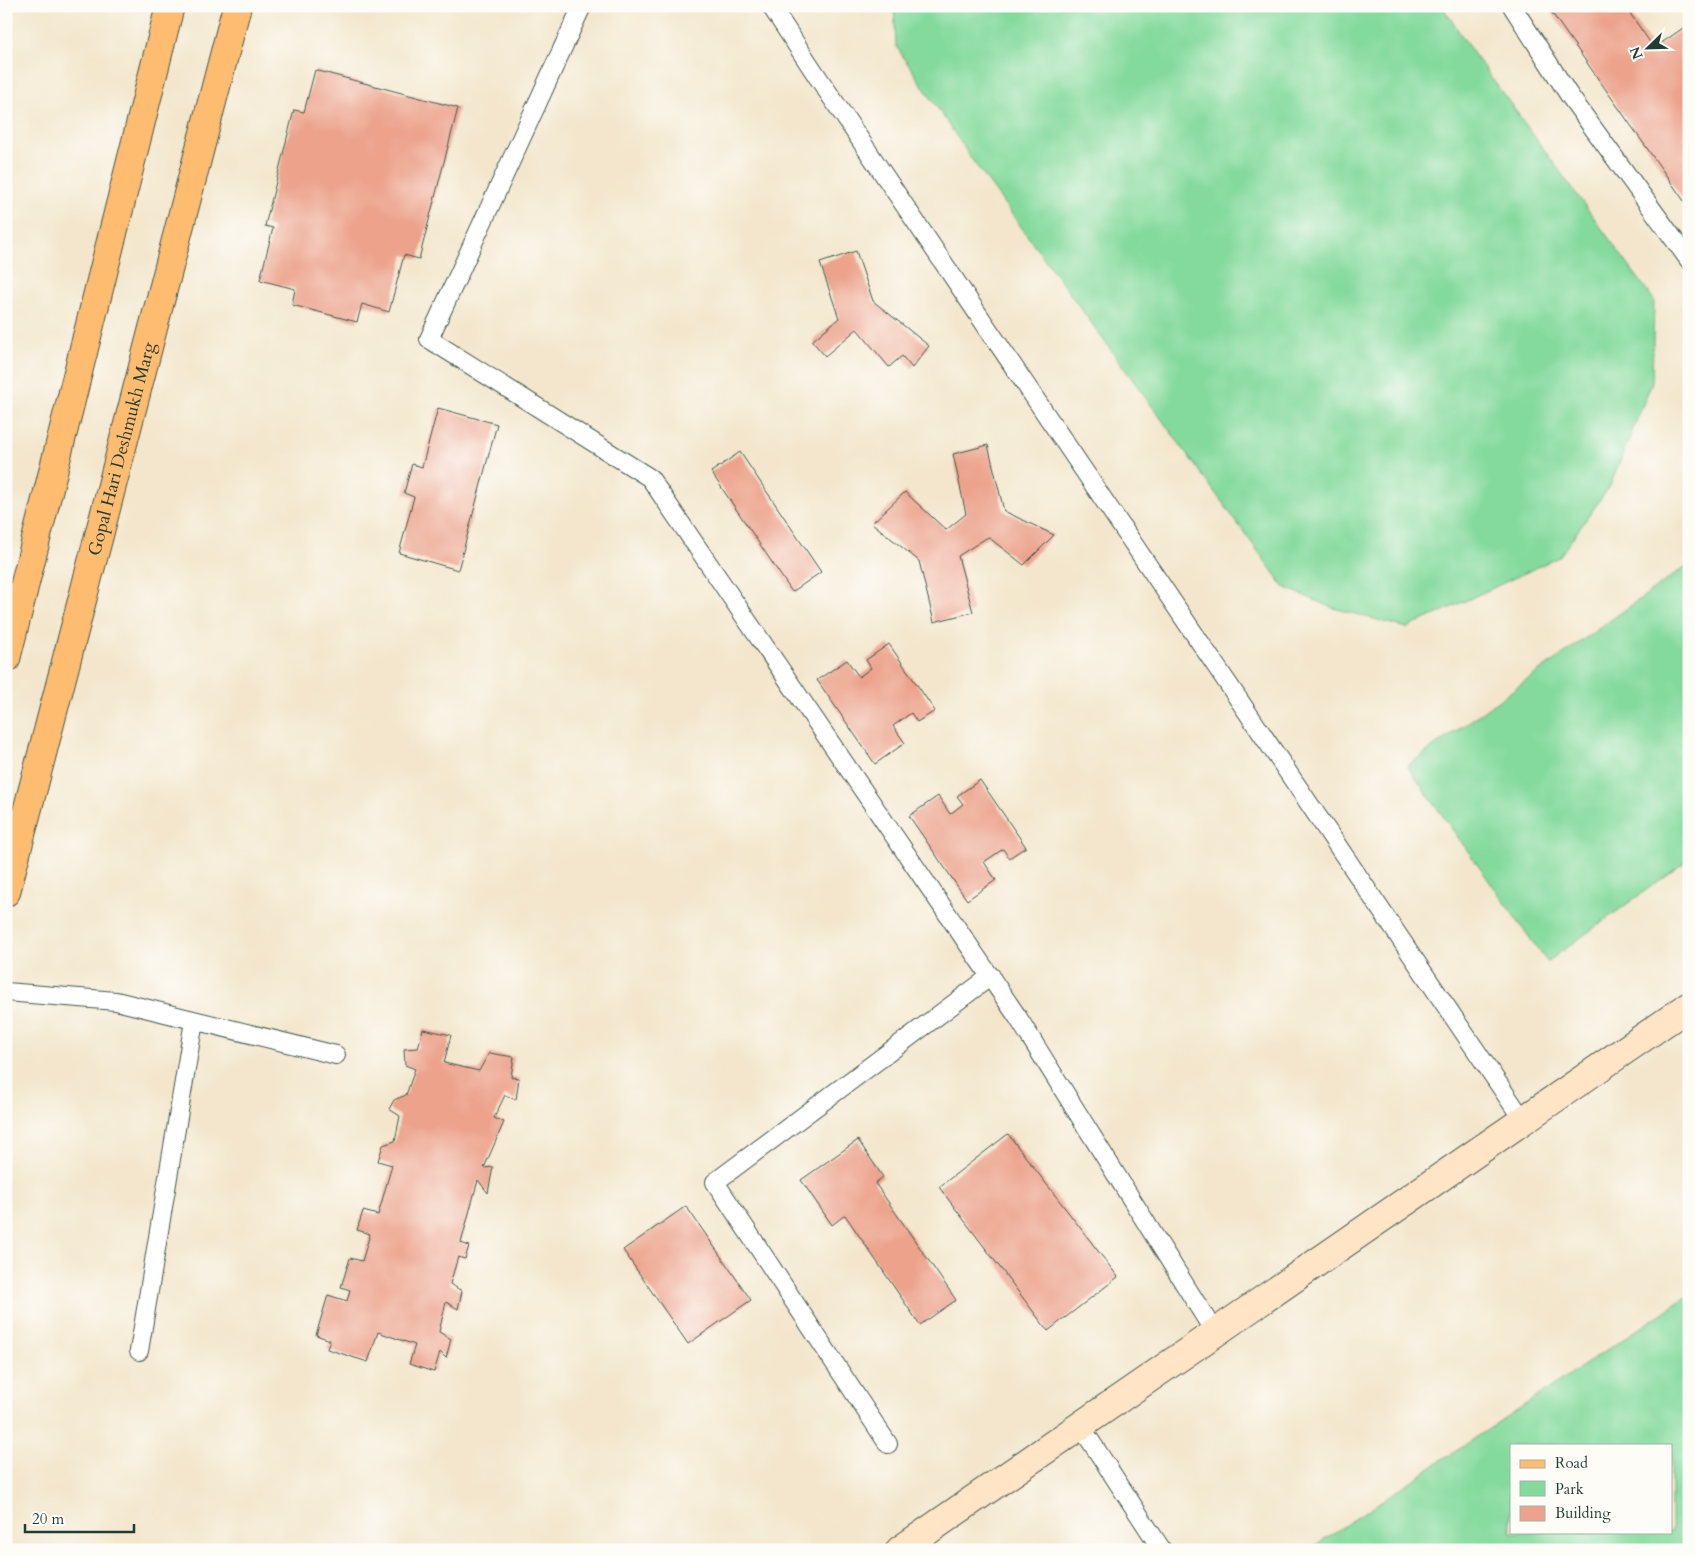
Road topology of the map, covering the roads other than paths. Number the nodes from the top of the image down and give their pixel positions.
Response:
1 (170, 6) edge
2 (237, 6) edge
3 (582, 6) edge
4 (772, 6) edge
5 (1512, 6) edge
6 (1689, 260) edge
7 (6, 659) edge
8 (6, 892) edge
9 (991, 976) junction
10 (6, 992) edge
11 (1689, 1006) edge
12 (194, 1021) junction
13 (336, 1055) dead end
14 (1523, 1120) junction
15 (1215, 1333) junction
16 (139, 1351) dead end
17 (1080, 1426) junction
18 (888, 1444) dead end
19 (900, 1550) edge
20 (1162, 1550) edge

1 - 7 main road
2 - 8 main road, Gopal Hari Deshmukh Marg
3 - 9 lane
4 - 14 lane
5 - 6 lane
9 - 15 lane
9 - 18 lane
10 - 12 lane
11 - 14 street
12 - 13 lane
12 - 16 lane
14 - 15 street
15 - 17 street
17 - 19 street
17 - 20 lane

